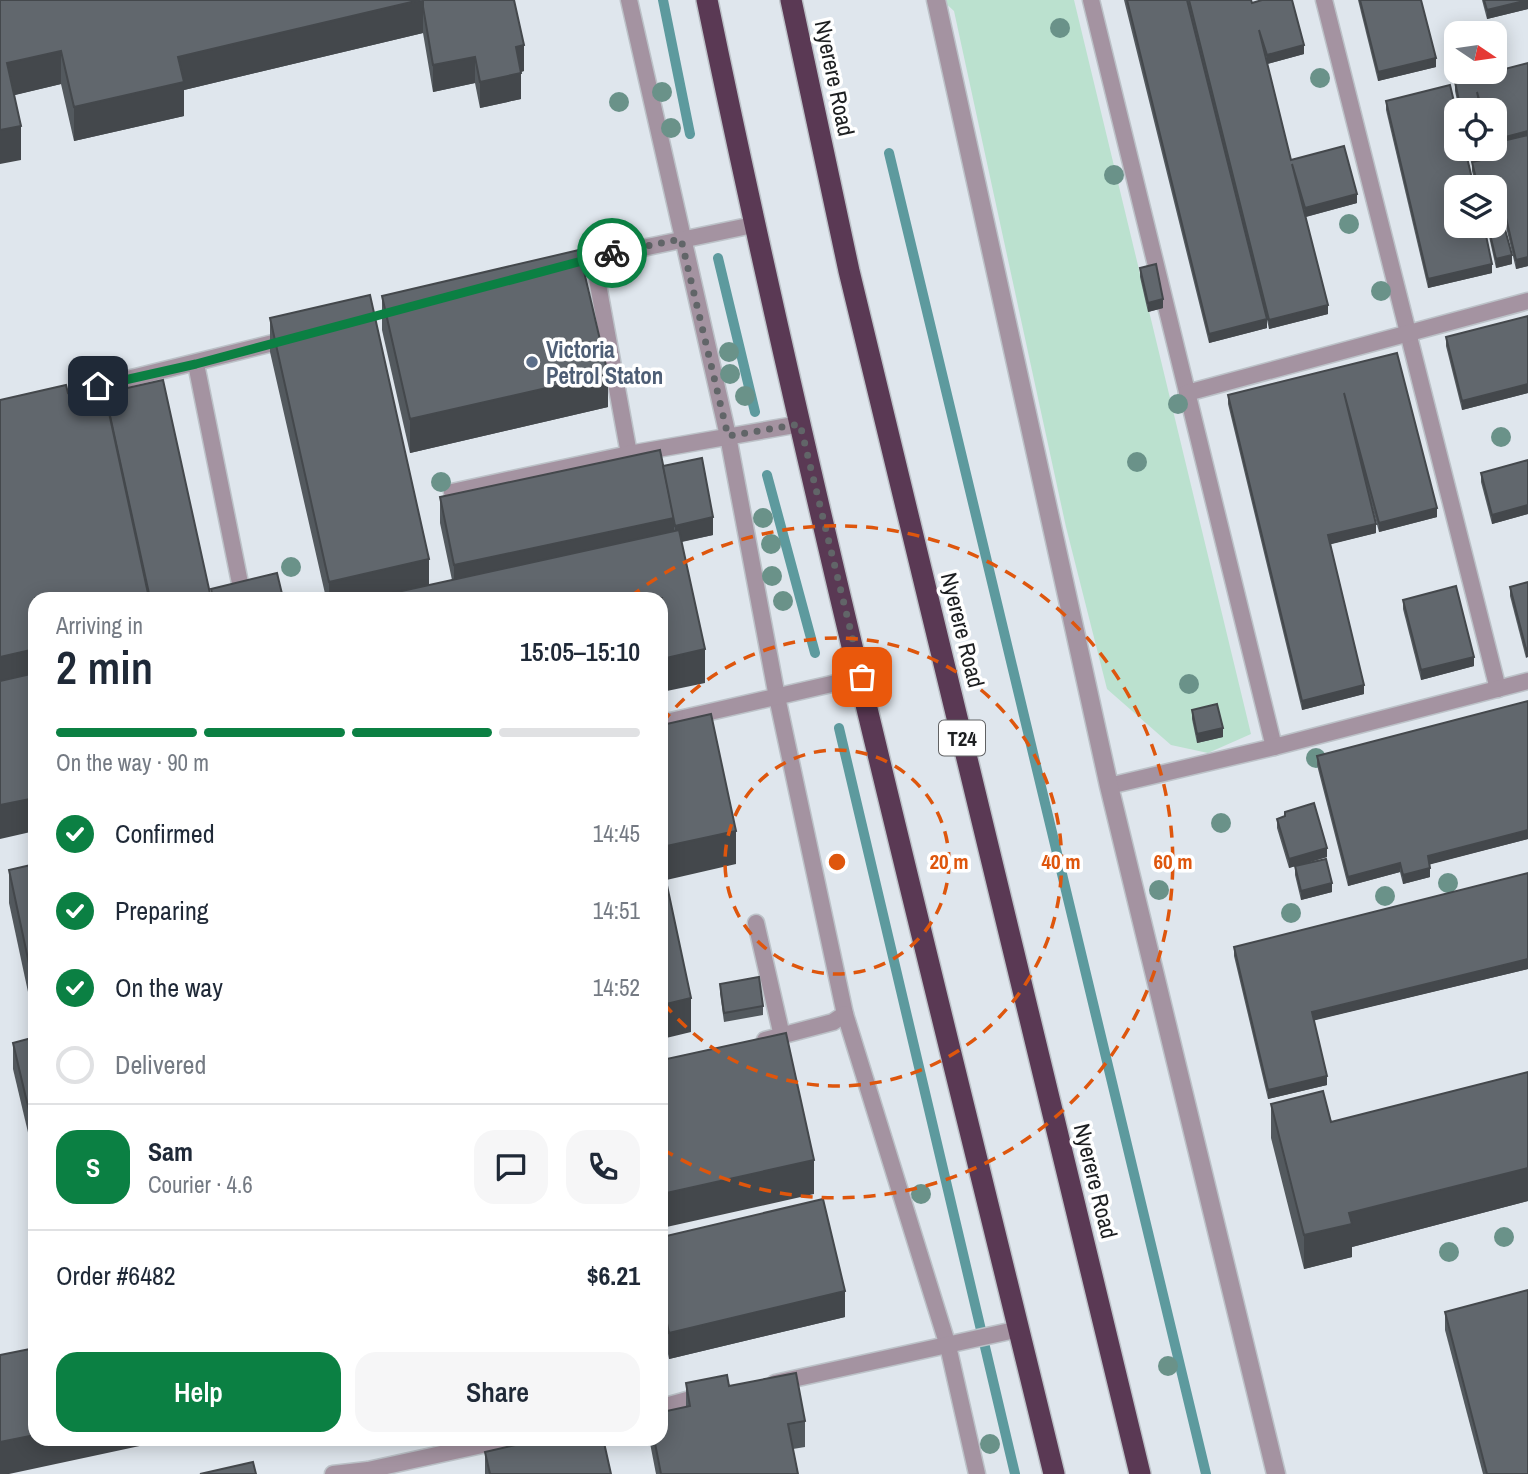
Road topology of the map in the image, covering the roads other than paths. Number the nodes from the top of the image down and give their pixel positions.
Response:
1 (629, 0) edge
2 (707, 0) edge
3 (791, 0) edge
4 (936, 0) edge
5 (1091, 0) edge
6 (1324, 0) edge
7 (753, 225) junction
8 (681, 239) junction
9 (593, 257) junction
10 (540, 271) edge
11 (1528, 301) edge
12 (1409, 333) junction
13 (302, 336) edge
14 (196, 364) junction
15 (1187, 393) junction
16 (65, 394) edge
17 (800, 424) junction
18 (728, 436) junction
19 (629, 454) junction
20 (452, 492) edge
21 (242, 592) edge
22 (862, 677) junction
23 (1528, 681) edge
24 (1498, 689) junction
25 (777, 697) junction
26 (668, 722) edge
27 (1274, 747) junction
28 (1109, 786) junction
29 (756, 923) dead end
30 (845, 1014) junction
31 (782, 1036) junction
32 (755, 1043) edge
33 (1019, 1329) junction
34 (948, 1346) junction
35 (758, 1386) edge
36 (721, 1392) edge
37 (668, 1405) edge
38 (478, 1446) edge
39 (332, 1474) edge
40 (977, 1474) edge
41 (1054, 1474) edge
42 (1140, 1474) edge
43 (1276, 1474) edge

1 - 8 lane
2 - 7 highway
3 - 42 highway, Nyerere Road / T24
4 - 28 street
5 - 15 lane
6 - 12 lane
7 - 8 lane
7 - 17 highway
8 - 9 lane
8 - 18 lane
9 - 10 lane
9 - 19 lane
11 - 12 lane
12 - 15 lane
12 - 24 lane
13 - 14 lane
14 - 16 lane
14 - 21 lane
15 - 27 lane
17 - 18 lane
17 - 22 highway
18 - 19 lane
18 - 25 lane
19 - 20 lane
22 - 25 lane
22 - 33 highway
23 - 24 lane
24 - 27 lane
25 - 26 lane
25 - 30 lane
27 - 28 lane
28 - 43 street
29 - 31 lane
30 - 31 lane
30 - 34 lane
31 - 32 lane
33 - 34 lane
33 - 41 highway
34 - 35 lane
34 - 40 lane
36 - 37 lane
38 - 39 lane

